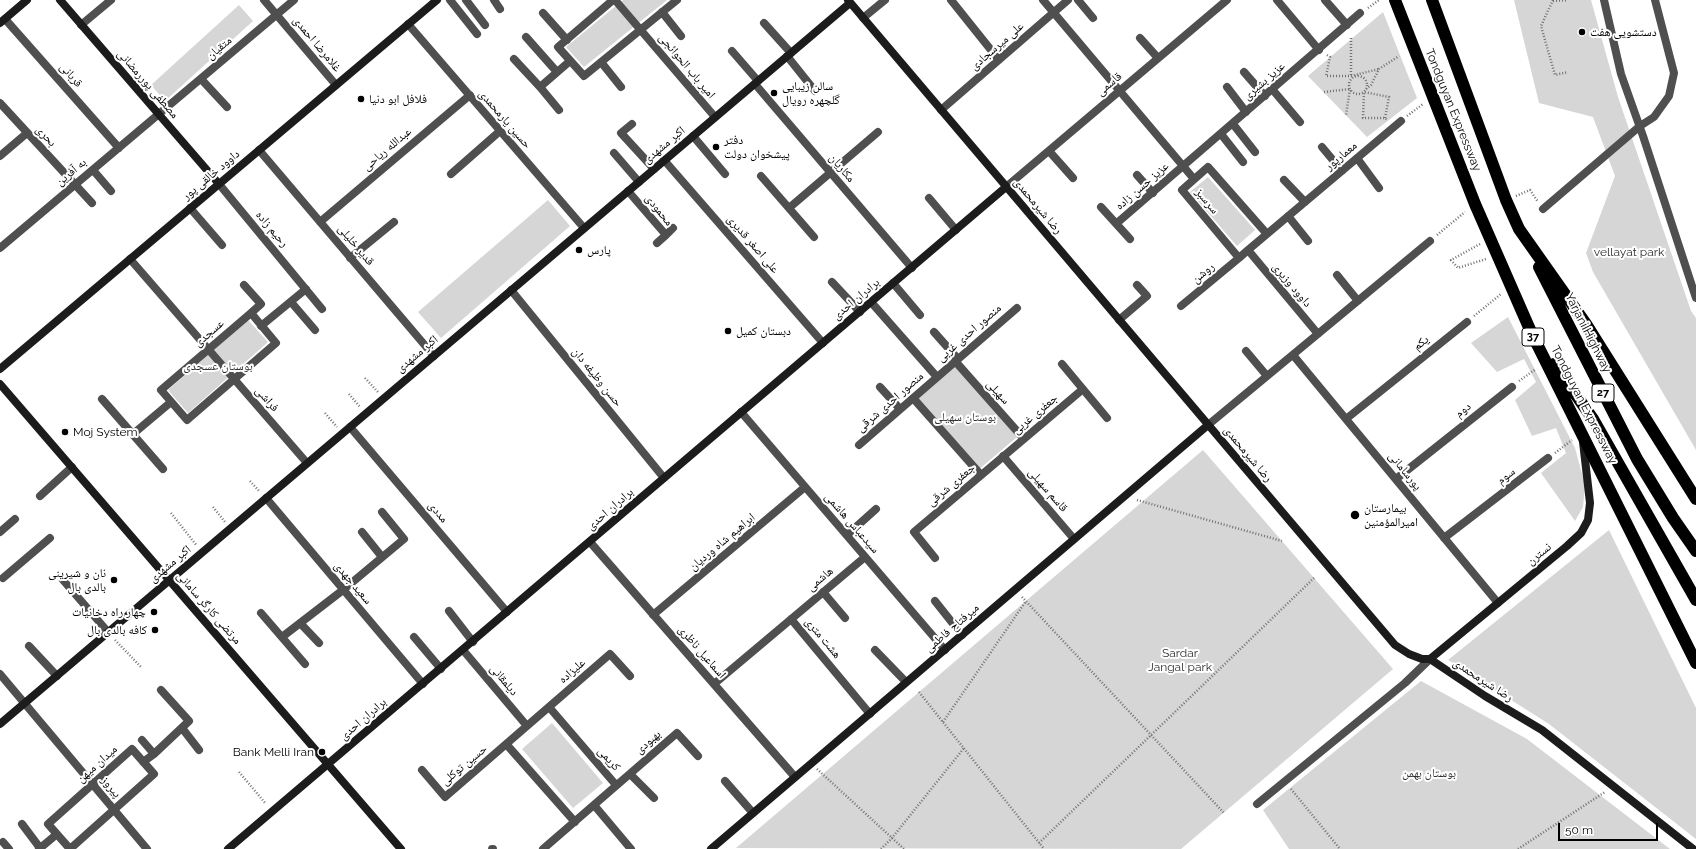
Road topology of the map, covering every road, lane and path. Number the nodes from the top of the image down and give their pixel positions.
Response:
1 (27, 0) edge
2 (60, 0) edge
3 (112, 0) edge
4 (264, 0) edge
5 (294, 0) edge
6 (436, 0) edge
7 (450, 0) edge
8 (466, 0) edge
9 (494, 0) edge
10 (614, 0) edge
11 (678, 0) edge
12 (885, 0) edge
13 (951, 0) edge
14 (1043, 0) edge
15 (1068, 0) edge
16 (1078, 0) edge
17 (1227, 0) edge
18 (1277, 0) edge
19 (1325, 0) edge
20 (1395, 0) edge
21 (1432, 0) edge
22 (1568, 0) edge
23 (1604, 0) edge
24 (1655, 0) edge
25 (849, 1) edge
26 (1553, 1) edge
27 (500, 9) dead end
28 (662, 12) junction
29 (1054, 12) junction
30 (543, 13) dead end
31 (1360, 13) dead end
32 (277, 15) junction
33 (863, 18) junction
34 (1093, 18) dead end
35 (3, 21) edge
36 (764, 22) dead end
37 (408, 24) junction
38 (82, 25) junction
39 (485, 25) dead end
40 (1347, 25) junction
41 (640, 30) junction
42 (477, 34) dead end
43 (682, 36) dead end
44 (526, 37) dead end
45 (1140, 38) dead end
46 (1351, 38) dead end
47 (567, 40) junction
48 (1319, 50) junction
49 (732, 51) dead end
50 (789, 55) junction
51 (1399, 56) dead end
52 (1158, 58) junction
53 (514, 59) dead end
54 (1000, 60) junction
55 (570, 61) junction
56 (601, 62) junction
57 (1379, 69) junction
58 (557, 72) junction
59 (1244, 72) dead end
60 (1568, 72) dead end
61 (1351, 76) junction
62 (201, 79) junction
63 (1351, 81) junction
64 (756, 82) junction
65 (336, 85) junction
66 (540, 87) junction
67 (621, 87) dead end
68 (1227, 87) dead end
69 (1272, 89) junction
70 (1350, 89) junction
71 (815, 91) dead end
72 (1120, 91) junction
73 (1365, 91) junction
74 (1324, 92) dead end
75 (470, 96) junction
76 (1265, 96) junction
77 (1432, 97) junction
78 (0, 103) edge
79 (227, 107) dead end
80 (559, 110) dead end
81 (941, 110) junction
82 (1246, 112) junction
83 (159, 115) junction
84 (1346, 115) dead end
85 (715, 118) junction
86 (1401, 121) joint
87 (1300, 122) dead end
88 (632, 124) dead end
89 (1232, 124) junction
90 (1640, 126) junction
91 (500, 131) junction
92 (878, 132) dead end
93 (27, 133) junction
94 (1221, 134) junction
95 (693, 136) junction
96 (1322, 147) dead end
97 (119, 148) junction
98 (259, 150) junction
99 (1048, 151) junction
100 (1255, 152) dead end
101 (614, 153) dead end
102 (0, 156) edge
103 (1356, 158) junction
104 (664, 160) junction
105 (1243, 162) dead end
106 (1183, 166) junction
107 (654, 169) junction
108 (93, 170) junction
109 (1342, 170) junction
110 (830, 172) junction
111 (451, 174) dead end
112 (724, 174) dead end
113 (1137, 175) dead end
114 (762, 176) dead end
115 (1073, 178) dead end
116 (1194, 179) junction
117 (1284, 180) dead end
118 (640, 182) junction
119 (75, 184) junction
120 (219, 184) junction
121 (1006, 187) junction
122 (1379, 188) dead end
123 (111, 191) dead end
124 (628, 191) junction
125 (1153, 193) junction
126 (929, 198) dead end
127 (1305, 202) junction
128 (92, 204) dead end
129 (1475, 204) junction
130 (1101, 207) dead end
131 (190, 208) junction
132 (789, 208) junction
133 (1543, 209) dead end
134 (1288, 216) junction
135 (320, 222) junction
136 (394, 222) dead end
137 (1117, 223) junction
138 (584, 228) junction
139 (673, 228) dead end
140 (1519, 229) junction
141 (956, 230) junction
142 (1267, 234) junction
143 (666, 235) junction
144 (814, 237) dead end
145 (1130, 239) dead end
146 (1308, 241) dead end
147 (1430, 241) joint
148 (657, 243) dead end
149 (222, 245) dead end
150 (0, 248) edge
151 (1248, 250) junction
152 (1496, 255) junction
153 (350, 258) junction
154 (1239, 258) junction
155 (130, 259) junction
156 (1451, 260) dead end
157 (912, 268) junction
158 (1337, 275) dead end
159 (832, 282) dead end
160 (893, 283) junction
161 (1137, 285) dead end
162 (244, 286) dead end
163 (1511, 286) junction
164 (306, 289) junction
165 (511, 290) junction
166 (1696, 298) edge
167 (1358, 301) junction
168 (291, 302) junction
169 (871, 302) junction
170 (1181, 306) dead end
171 (1017, 308) dead end
172 (322, 309) dead end
173 (860, 312) junction
174 (251, 313) junction
175 (920, 315) dead end
176 (1119, 320) junction
177 (1467, 322) joint
178 (261, 326) junction
179 (315, 330) dead end
180 (934, 332) dead end
181 (1531, 332) junction
182 (1318, 334) junction
183 (823, 343) junction
184 (209, 349) junction
185 (1246, 351) dead end
186 (1293, 354) junction
187 (434, 356) junction
188 (957, 360) junction
189 (1546, 362) junction
190 (1062, 364) dead end
191 (0, 369) edge
192 (1267, 376) junction
193 (937, 377) junction
194 (365, 378) dead end
195 (234, 379) junction
196 (0, 384) edge
197 (880, 387) dead end
198 (1512, 387) joint
199 (1083, 389) junction
200 (348, 394) dead end
201 (384, 398) junction
202 (913, 398) junction
203 (102, 399) dead end
204 (171, 402) junction
205 (900, 409) junction
206 (741, 412) junction
207 (325, 413) dead end
208 (366, 414) junction
209 (1107, 418) dead end
210 (1346, 419) junction
211 (1208, 425) junction
212 (350, 427) junction
213 (1582, 432) junction
214 (133, 434) junction
215 (342, 434) junction
216 (1024, 439) junction
217 (859, 445) dead end
218 (1003, 456) junction
219 (1548, 458) joint
220 (307, 463) junction
221 (72, 467) junction
222 (163, 469) dead end
223 (981, 475) junction
224 (664, 478) junction
225 (1396, 479) junction
226 (805, 487) junction
227 (40, 496) dead end
228 (1125, 496) junction
229 (266, 498) junction
230 (1696, 499) edge
231 (213, 507) dead end
232 (876, 510) dead end
233 (382, 512) dead end
234 (171, 513) dead end
235 (15, 519) dead end
236 (230, 529) junction
237 (0, 532) edge
238 (362, 532) dead end
239 (847, 535) junction
240 (50, 538) dead end
241 (1444, 538) junction
242 (1074, 539) junction
243 (590, 542) junction
244 (1282, 542) dead end
245 (1696, 551) edge
246 (202, 552) junction
247 (865, 556) junction
248 (382, 557) junction
249 (935, 558) dead end
250 (1, 578) edge
251 (1314, 578) dead end
252 (63, 580) dead end
253 (169, 580) junction
254 (343, 590) junction
255 (1015, 590) junction
256 (823, 592) junction
257 (1696, 600) edge
258 (935, 601) dead end
259 (1026, 601) junction
260 (1498, 603) junction
261 (449, 611) dead end
262 (507, 612) junction
263 (261, 613) dead end
264 (653, 615) junction
265 (845, 618) dead end
266 (791, 619) junction
267 (300, 623) junction
268 (108, 632) junction
269 (962, 635) junction
270 (282, 637) junction
271 (414, 637) dead end
272 (473, 642) junction
273 (319, 643) dead end
274 (29, 646) dead end
275 (462, 650) junction
276 (875, 650) dead end
277 (945, 650) junction
278 (1430, 659) junction
279 (1696, 663) edge
280 (305, 664) dead end
281 (142, 668) dead end
282 (441, 669) junction
283 (0, 674) edge
284 (57, 676) junction
285 (630, 676) dead end
286 (906, 682) junction
287 (423, 684) junction
288 (714, 684) junction
289 (161, 690) dead end
290 (919, 692) dead end
291 (25, 703) junction
292 (549, 707) junction
293 (870, 714) junction
294 (943, 722) junction
295 (0, 724) edge
296 (527, 726) junction
297 (182, 728) junction
298 (1152, 735) junction
299 (142, 740) dead end
300 (507, 745) junction
301 (964, 748) junction
302 (198, 750) dead end
303 (154, 754) junction
304 (698, 756) dead end
305 (143, 762) junction
306 (811, 764) junction
307 (328, 765) junction
308 (422, 770) dead end
309 (239, 772) dead end
310 (630, 774) junction
311 (795, 777) junction
312 (725, 781) dead end
313 (1284, 782) junction
314 (93, 784) junction
315 (616, 785) junction
316 (1608, 790) dead end
317 (654, 798) dead end
318 (1258, 804) dead end
319 (594, 806) junction
320 (114, 810) junction
321 (272, 812) junction
322 (1224, 812) dead end
323 (753, 813) junction
324 (575, 822) junction
325 (22, 824) dead end
326 (57, 834) junction
327 (892, 838) junction
328 (3, 842) dead end
329 (1039, 843) junction
330 (9, 849) edge
331 (40, 849) edge
332 (70, 849) edge
333 (147, 849) edge
334 (228, 849) edge
335 (401, 849) edge
336 (543, 849) edge
337 (631, 849) edge
338 (711, 849) edge
339 (881, 849) edge
340 (904, 849) edge
341 (1044, 849) edge
342 (1340, 849) edge
343 (1518, 849) edge
344 (1693, 849) edge

1 - 35 street
2 - 38 street, مصطفی پوررمضانی
3 - 38 street
4 - 32 street, غلامرضا احمدی
5 - 32 street, متقیان
6 - 37 street, داوود خالقی پور
7 - 42 street
8 - 39 street
9 - 27 street
10 - 41 street, امیر باب الحوائجی
10 - 47 street
11 - 28 street
12 - 33 street
13 - 54 street
14 - 29 street
15 - 29 street, علی میرسجادی
16 - 34 street
17 - 52 street, قاسمی
18 - 48 street
19 - 40 street
20 - 77 highway, Tondguyan Expressway / 37
21 - 140 highway, Tondguyan Expressway
22 - 26 path
23 - 90 street
24 - 90 street
25 - 33 street, رضا شیرمحمدی
25 - 50 street, اکبر مشهدی
26 - 60 path
28 - 41 street
28 - 43 street
29 - 54 street, علی میرسجادی
29 - 72 street
30 - 47 street
31 - 40 street, عزیز بشیری
32 - 62 street, متقیان
32 - 65 street, غلامرضا احمدی
33 - 81 street, رضا شیرمحمدی
35 - 97 street, قربانی
36 - 50 street
37 - 65 street, داوود خالقی پور
37 - 75 street, حسین یارمحمدی
38 - 83 street, مصطفی پوررمضانی
40 - 48 street, عزیز بشیری
41 - 56 street
41 - 85 street, امیر باب الحوائجی
44 - 58 street
45 - 52 street
46 - 61 path
47 - 55 street
48 - 61 path
48 - 69 street, عزیز بشیری
49 - 64 street, مکاریان
50 - 64 street, اکبر مشهدی
50 - 71 street
51 - 57 path
52 - 72 street, قاسمی
53 - 66 street
54 - 81 street, علی میرسجادی
55 - 56 street
55 - 58 street
56 - 67 street
57 - 61 path
57 - 73 path
58 - 66 street
59 - 76 street
61 - 63 path
62 - 79 street
62 - 83 street, متقیان
63 - 70 path
63 - 73 path
64 - 85 street, اکبر مشهدی
64 - 110 street, مکاریان
65 - 98 street, داوود خالقی پور
66 - 80 street
68 - 82 street
69 - 76 street, عزیز بشیری
69 - 87 street
70 - 73 path
70 - 74 path
70 - 84 path
72 - 99 street, قاسمی
72 - 106 street
73 - 73 path
75 - 91 street, حسین یارمحمدی
75 - 135 street, عبدالله ریاحی
76 - 82 street, عزیز بشیری
77 - 86 path
77 - 129 highway, Tondguyan Expressway / 37
78 - 93 street, بحری
81 - 121 street, رضا شیرمحمدی
82 - 89 street, عزیز بشیری
83 - 97 street, به آفرین
83 - 120 street, مصطفی پوررمضانی
85 - 95 street, اکبر مشهدی
86 - 103 street, معمارپور
88 - 107 street
89 - 94 street, عزیز بشیری
89 - 100 street
90 - 133 street
90 - 166 street
91 - 111 street
91 - 138 street, حسین یارمحمدی
92 - 110 street
93 - 102 street
93 - 119 street, بحری
94 - 105 street
94 - 106 street, عزیز بشیری
95 - 104 street, اکبر مشهدی
95 - 112 street
96 - 109 street
97 - 108 street, به آفرین
98 - 120 street, داوود خالقی پور
98 - 135 street, قدیر خلیلی
99 - 115 street
99 - 121 street, قاسمی
101 - 118 street
103 - 109 street, معمارپور
103 - 122 street
104 - 107 street, اکبر مشهدی
104 - 183 street, علی اصغر قدیری
106 - 116 street
106 - 125 street, عزیز حسن زاده
107 - 118 street, اکبر مشهدی
108 - 119 street, به آفرین
108 - 123 street
109 - 127 street, معمارپور
110 - 132 street
110 - 157 street, مکاریان
113 - 125 street
114 - 132 street
116 - 142 street, سرسبز
116 - 154 street, سرسبز
117 - 127 street
118 - 124 street, اکبر مشهدی
119 - 128 street, بحری
119 - 150 street, به آفرین
120 - 131 street, داوود خالقی پور
120 - 164 street, رحیم زاده
121 - 141 street, برادران احدی
121 - 176 street, رضا شیرمحمدی
124 - 138 street, اکبر مشهدی
124 - 143 street, محمودی
125 - 137 street, عزیز حسن زاده
126 - 141 street
127 - 134 street, معمارپور
129 - 147 path
129 - 152 highway, Tondguyan Expressway / 37
130 - 137 street
131 - 149 street
131 - 155 street, داوود خالقی پور
132 - 144 street
134 - 142 street, معمارپور
134 - 146 street
135 - 153 street, قدیر خلیلی
136 - 153 street
137 - 145 street
138 - 165 street, اکبر مشهدی
139 - 143 street
140 - 230 highway, Tondguyan Expressway
140 - 245 highway, Yarjani Highway / 27
141 - 157 street, برادران احدی
142 - 151 street
143 - 148 street, محمودی
147 - 167 street
151 - 154 street
151 - 182 street, داوود وزیری
152 - 156 path
152 - 163 highway, Tondguyan Expressway / 37
153 - 187 street, قدیر خلیلی
154 - 170 street, روشن
155 - 184 street, فراشی
155 - 191 street, داوود خالقی پور
157 - 160 street, برادران احدی
158 - 167 street
159 - 173 street
160 - 169 street, برادران احدی
160 - 175 street
161 - 176 street
162 - 174 street
163 - 177 path
163 - 181 highway, Tondguyan Expressway / 37
164 - 168 street
164 - 172 street
165 - 187 street, اکبر مشهدی
165 - 224 street, حسن وظیفه دان
167 - 182 street
168 - 178 street
168 - 179 street
169 - 173 street, برادران احدی
169 - 193 street
171 - 188 street, منصور احدی غربی
173 - 183 street, برادران احدی
174 - 178 street, عسجدی
174 - 184 street, عسجدی
176 - 211 street, رضا شیرمحمدی
177 - 210 street, یکم
178 - 195 street, عسجدی
180 - 188 street, سهیلی
181 - 189 highway, Tondguyan Expressway / 37
181 - 257 highway
182 - 186 street
183 - 206 street, برادران احدی
184 - 195 street, فراشی
184 - 204 street, عسجدی
185 - 192 street
186 - 192 street
186 - 210 street, پورسامانی
187 - 201 street, اکبر مشهدی
188 - 193 street, منصور احدی غربی
188 - 216 street, سهیلی
189 - 198 path
189 - 213 highway, Tondguyan Expressway / 37
190 - 199 street
192 - 211 street
193 - 202 street, منصور احدی شرقی
194 - 201 path
195 - 204 street, عسجدی
195 - 220 street, فراشی
196 - 221 street, مرتضی کارگر سامانی
197 - 205 street
198 - 225 street, دوم
199 - 209 street
199 - 216 street, جعفری غربی
200 - 208 path
201 - 208 street, اکبر مشهدی
202 - 205 street, منصور احدی شرقی
202 - 223 street
203 - 214 street
204 - 214 street
205 - 217 street, منصور احدی شرقی
206 - 224 street, برادران احدی
206 - 226 street, سیدعباس هاشمی
207 - 215 path
208 - 212 street, اکبر مشهدی
210 - 225 street, پورسامانی
211 - 228 street, میرفتاح فاطمی
211 - 278 street, رضا شیرمحمدی
212 - 215 street, اکبر مشهدی
212 - 262 street, مددی
213 - 219 path
213 - 260 street, نسترن
213 - 279 highway, Tondguyan Expressway / 37
214 - 222 street
215 - 220 street, اکبر مشهدی
216 - 218 street, جعفری غربی
218 - 223 street, جعفری شرقی
218 - 242 street, قاسم سهیلی
219 - 241 street, سوم
220 - 229 street, اکبر مشهدی
221 - 227 street
221 - 253 street, مرتضی کارگر سامانی
223 - 249 street, جعفری شرقی
224 - 243 street, برادران احدی
225 - 241 street, پورسامانی
226 - 239 street, سیدعباس هاشمی
226 - 264 street, ابراهیم شاه وردیان
228 - 242 street, میرفتاح فاطمی
228 - 244 path
229 - 236 street, اکبر مشهدی
229 - 254 street, سعید جهدی
231 - 236 path
232 - 239 street
233 - 248 street
234 - 246 path
235 - 237 street
236 - 246 street, اکبر مشهدی
238 - 248 street
239 - 247 street, سیدعباس هاشمی
240 - 250 street
241 - 260 street, پورسامانی
242 - 255 street, میرفتاح فاطمی
243 - 262 street, برادران احدی
243 - 264 street, اسماعیل ناظری
246 - 253 street, اکبر مشهدی
247 - 256 street, هاشمی
247 - 277 street, سیدعباس هاشمی
248 - 254 street
251 - 298 path
252 - 268 street
253 - 268 street, اکبر مشهدی
253 - 307 street, مرتضی کارگر سامانی
254 - 267 street
254 - 287 street, سعید جهدی
255 - 259 path
255 - 269 street, میرفتاح فاطمی
256 - 265 street
256 - 266 street, هاشمی
258 - 269 street
259 - 294 path
259 - 298 path
260 - 278 street, نسترن
261 - 272 street
262 - 272 street, برادران احدی
263 - 270 street
264 - 288 street, اسماعیل ناظری
266 - 288 street, هشت متری
266 - 293 street, هشت متری
267 - 270 street
267 - 273 street
268 - 281 path
268 - 284 street, اکبر مشهدی
269 - 277 street, میرفتاح فاطمی
270 - 280 street
271 - 282 street
272 - 275 street, برادران احدی
274 - 284 street
275 - 282 street, برادران احدی
275 - 296 street, دیلمقانی
276 - 286 street
277 - 286 street, میرفتاح فاطمی
278 - 313 street
278 - 344 street, رضا شیرمحمدی
282 - 287 street, برادران احدی
283 - 291 street, پیروز
284 - 291 street, اکبر مشهدی
285 - 292 street, علیزاده
286 - 293 street, میرفتاح فاطمی
287 - 307 street, برادران احدی
288 - 311 street, اسماعیل ناظری
289 - 297 street
290 - 294 path
291 - 295 street, اکبر مشهدی
291 - 314 street, پیروز
292 - 296 street
292 - 315 street, کریمی
293 - 306 street, میرفتاح فاطمی
294 - 301 path
296 - 300 street
297 - 302 street
297 - 303 street
298 - 322 path
298 - 329 path
299 - 303 street
300 - 308 street, حسین توکلی
300 - 324 street
301 - 327 path
301 - 329 path
303 - 305 street
304 - 310 street, بهبودی
305 - 314 street, میدان میهن
305 - 320 street, میدان میهن
306 - 311 street, میرفتاح فاطمی
306 - 327 path
307 - 321 street, برادران احدی
307 - 335 street, مرتضی کارگر سامانی
309 - 321 path
310 - 315 street, بهبودی
310 - 317 street
311 - 323 street, میرفتاح فاطمی
312 - 323 street
313 - 318 street
313 - 342 path
314 - 320 street, پیروز
314 - 326 street, میدان میهن
315 - 319 street, کریمی
316 - 343 path
319 - 324 street, کریمی
319 - 337 street
320 - 332 street, میدان میهن
320 - 333 street, پیروز
321 - 334 street, برادران احدی
323 - 338 street, میرفتاح فاطمی
324 - 336 street, کریمی
325 - 331 street
326 - 331 street
326 - 332 street, میدان میهن
327 - 339 path
327 - 340 path
328 - 330 street
329 - 341 path

